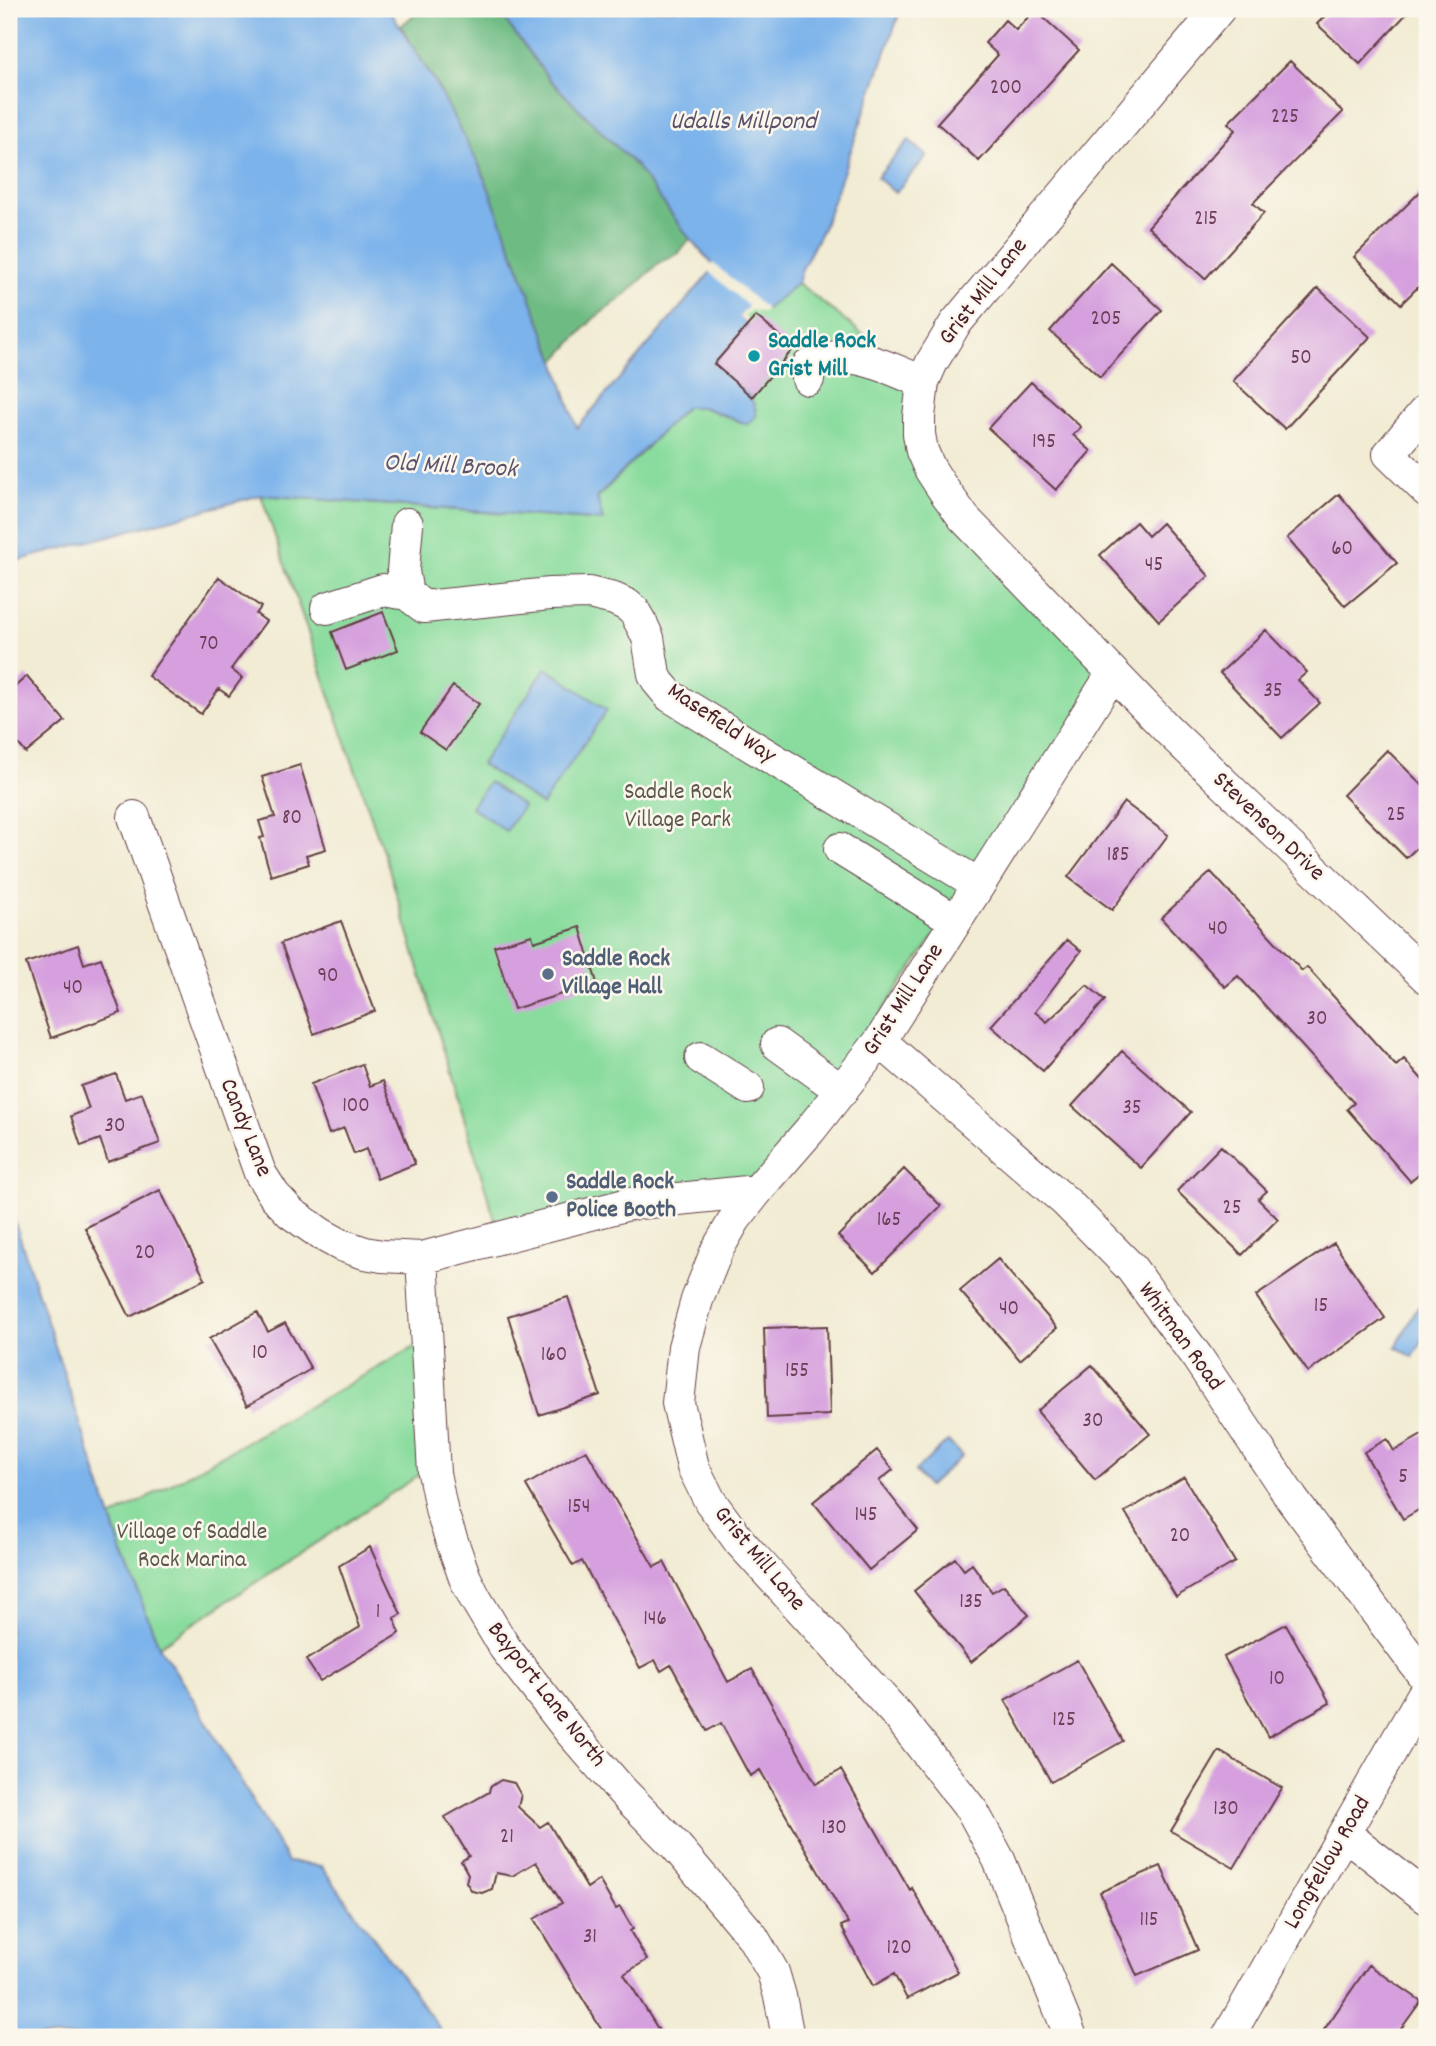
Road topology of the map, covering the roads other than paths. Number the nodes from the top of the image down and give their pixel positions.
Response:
1 (1219, 9) edge
2 (808, 379) dead end
3 (923, 382) junction
4 (1427, 409) edge
5 (1427, 491) edge
6 (407, 524) dead end
7 (407, 594) junction
8 (327, 608) dead end
9 (1113, 673) junction
10 (134, 817) dead end
11 (840, 849) dead end
12 (978, 884) junction
13 (956, 921) junction
14 (1427, 978) edge
15 (880, 1041) junction
16 (776, 1044) dead end
17 (701, 1058) dead end
18 (748, 1088) dead end
19 (842, 1091) junction
20 (757, 1191) junction
21 (422, 1258) junction
22 (1427, 1680) edge
23 (1427, 1688) edge
24 (1345, 1834) junction
25 (1427, 1898) edge
26 (788, 2037) edge
27 (1071, 2037) edge
28 (1228, 2037) edge

1 - 3 street, Grist Mill Lane
2 - 3 street
3 - 9 street, Grist Mill Lane
4 - 5 street
6 - 7 street
7 - 8 street, Masefield Way
7 - 12 street, Masefield Way
9 - 12 street, Grist Mill Lane
9 - 14 street, Stevenson Drive
10 - 21 street, Candy Lane
11 - 13 street
12 - 13 street, Grist Mill Lane
13 - 15 street, Grist Mill Lane
15 - 19 street, Grist Mill Lane
15 - 22 street, Whitman Road
16 - 19 street
17 - 18 street
19 - 20 street, Grist Mill Lane
20 - 21 street, Candy Lane
20 - 27 street, Grist Mill Lane
21 - 26 street, Bayport Lane North
23 - 24 street, Longfellow Road
24 - 25 street
24 - 28 street, Longfellow Road

